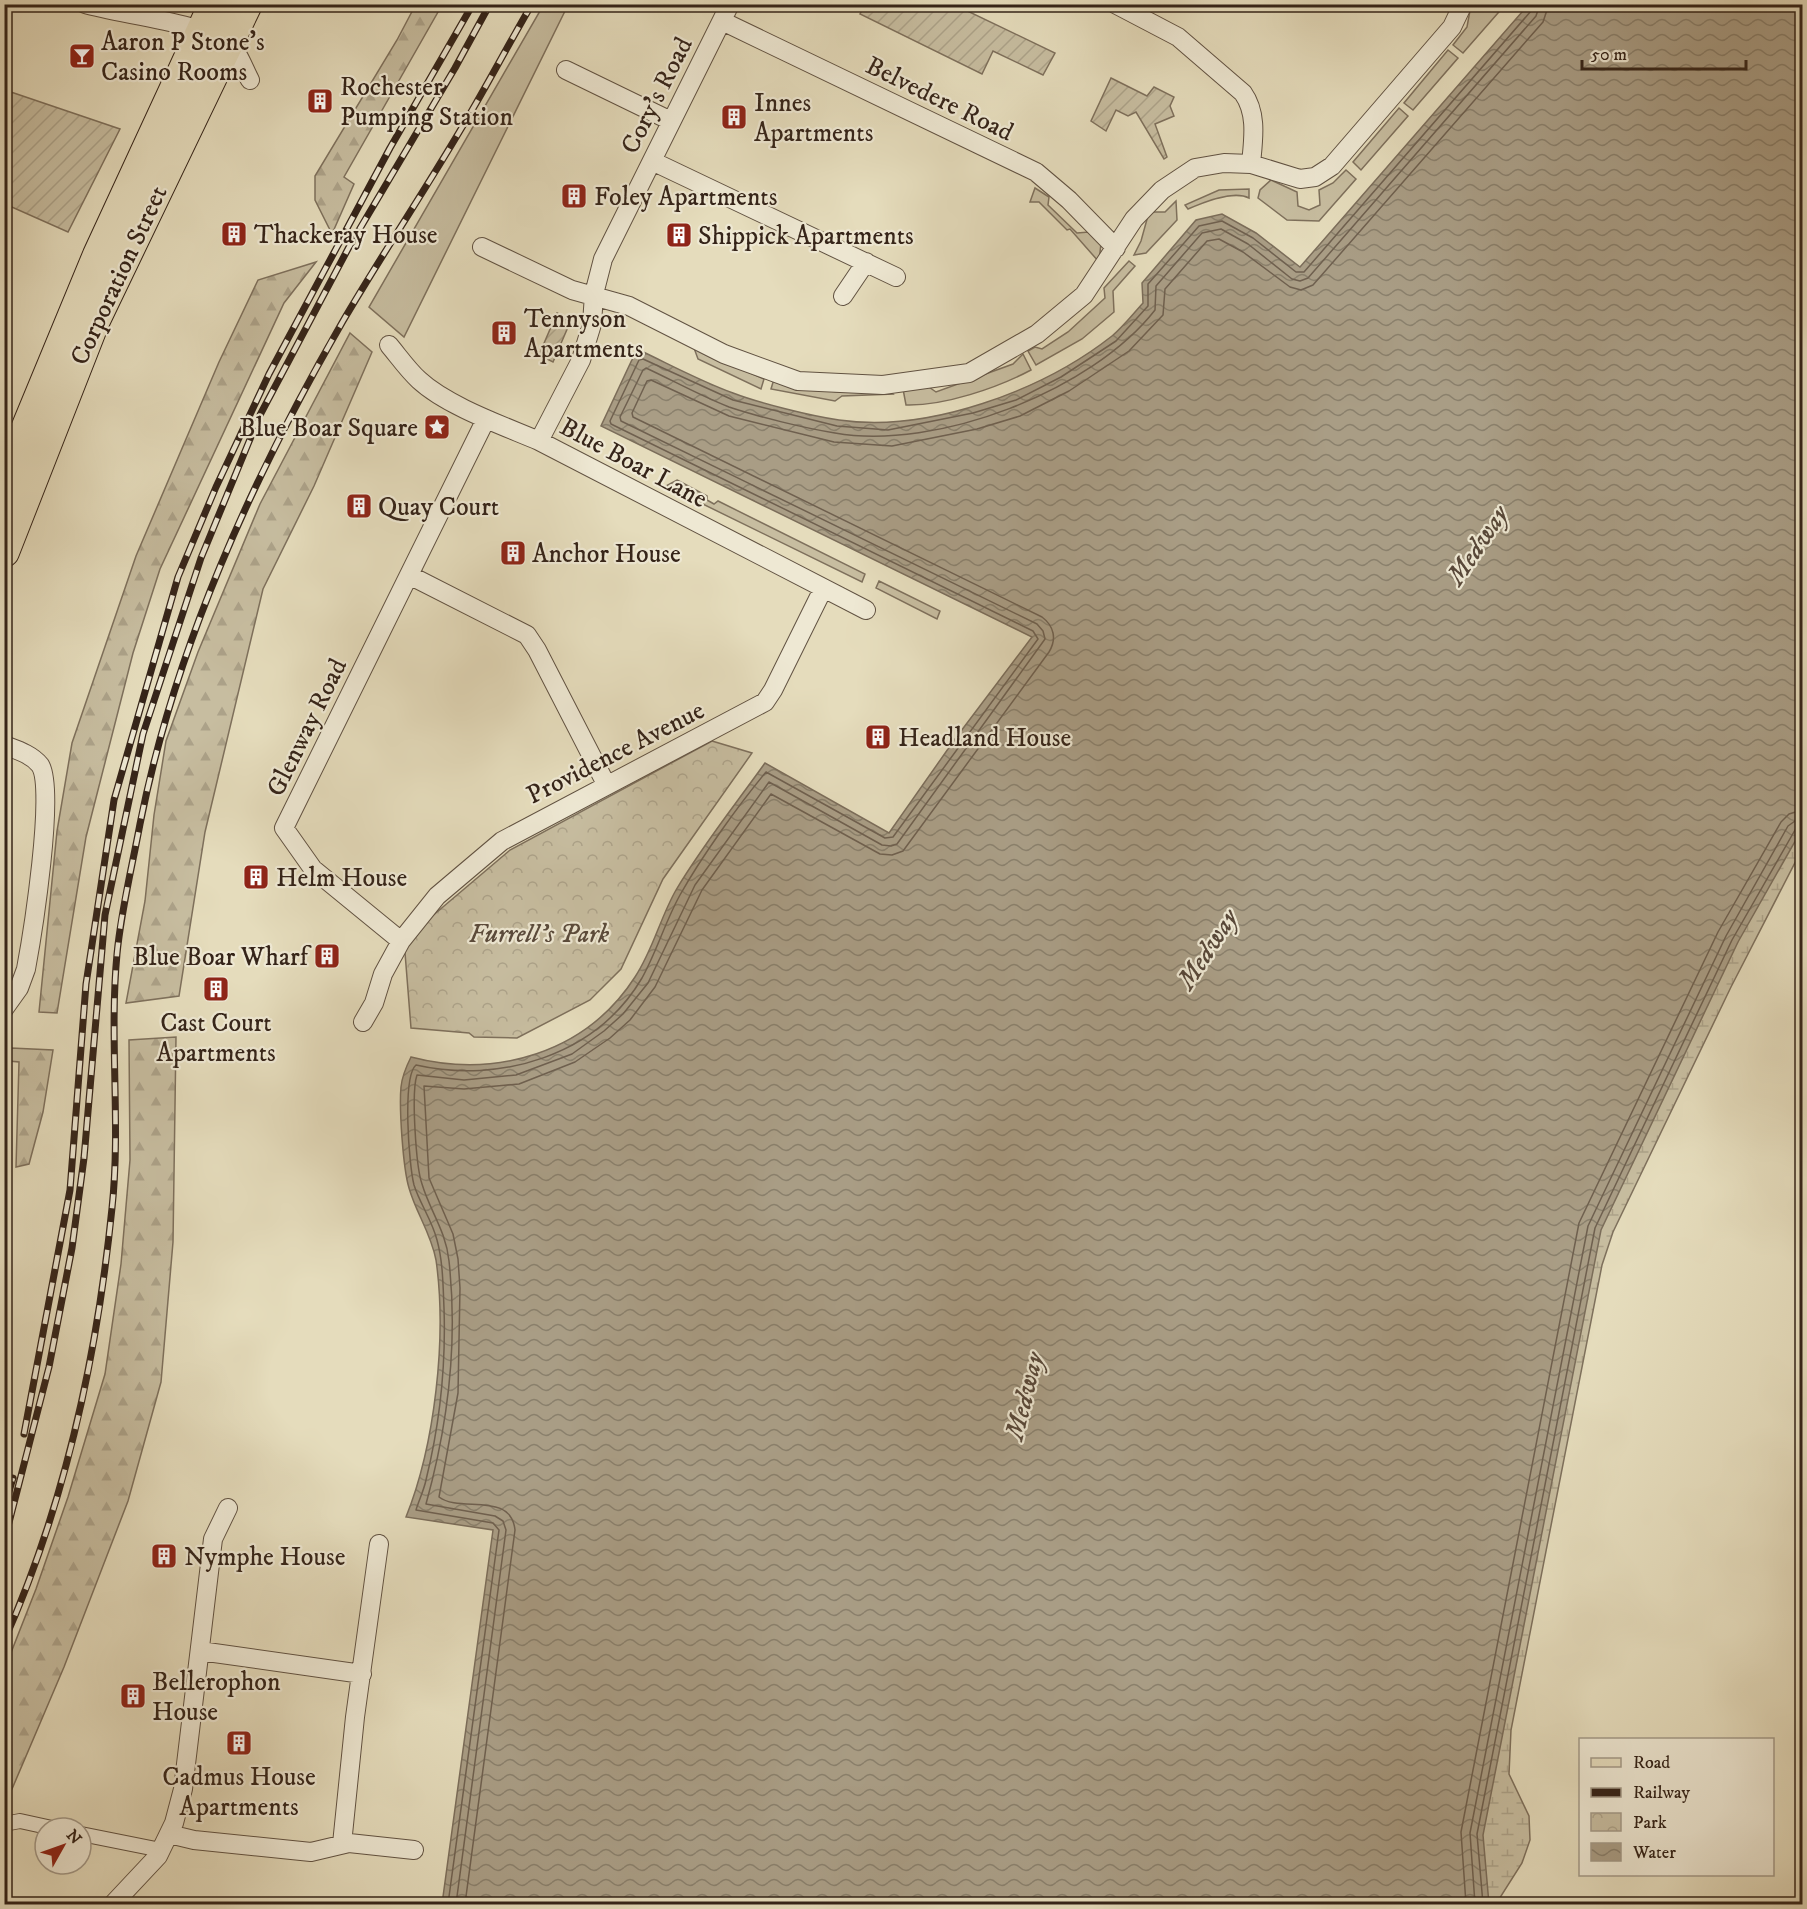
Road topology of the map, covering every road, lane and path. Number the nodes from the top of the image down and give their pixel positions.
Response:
1 (85, 4) edge
2 (247, 4) edge
3 (730, 4) edge
4 (1115, 4) edge
5 (1463, 4) edge
6 (208, 17) edge
7 (722, 21) junction
8 (229, 43) junction
9 (566, 70) dead end
10 (250, 80) dead end
11 (671, 121) junction
12 (652, 160) junction
13 (1251, 164) junction
14 (482, 247) dead end
15 (1116, 248) junction
16 (866, 262) junction
17 (896, 277) dead end
18 (594, 294) junction
19 (843, 296) dead end
20 (389, 345) dead end
21 (486, 419) junction
22 (539, 441) junction
23 (4, 482) edge
24 (4, 552) edge
25 (409, 575) junction
26 (823, 589) junction
27 (866, 610) dead end
28 (4, 745) edge
29 (606, 784) junction
30 (401, 940) junction
31 (7, 1006) edge
32 (363, 1022) dead end
33 (228, 1508) dead end
34 (379, 1544) dead end
35 (200, 1652) junction
36 (362, 1674) junction
37 (4, 1824) edge
38 (33, 1824) edge
39 (169, 1833) junction
40 (93, 1836) edge
41 (342, 1844) junction
42 (161, 1850) junction
43 (414, 1850) dead end
44 (113, 1905) edge

1 - 6 street
2 - 8 main road, Corporation Street
3 - 7 street, Cory's Road
4 - 13 street
5 - 13 street
6 - 8 street
6 - 23 main road, Corporation Street
7 - 11 street, Cory's Road
7 - 15 street, Belvedere Road
8 - 10 street
8 - 24 main road, Corporation Street
9 - 11 street
11 - 12 street, Cory's Road
12 - 16 street
12 - 18 street, Cory's Road
13 - 15 street
14 - 18 street
15 - 18 street
16 - 17 street
16 - 19 street
18 - 22 street, Cory's Road
20 - 21 street, Blue Boar Lane
21 - 22 street, Blue Boar Lane
21 - 25 street, Glenway Road
22 - 26 street, Blue Boar Lane
25 - 29 street
25 - 30 street, Glenway Road
26 - 27 street, Blue Boar Lane
26 - 29 street, Providence Avenue
28 - 31 street
29 - 30 street, Providence Avenue
30 - 32 street
33 - 35 street
34 - 36 street
35 - 36 street
35 - 39 street
36 - 41 street
37 - 38 street
39 - 41 street
39 - 42 street
40 - 42 street
41 - 43 street
42 - 44 street

